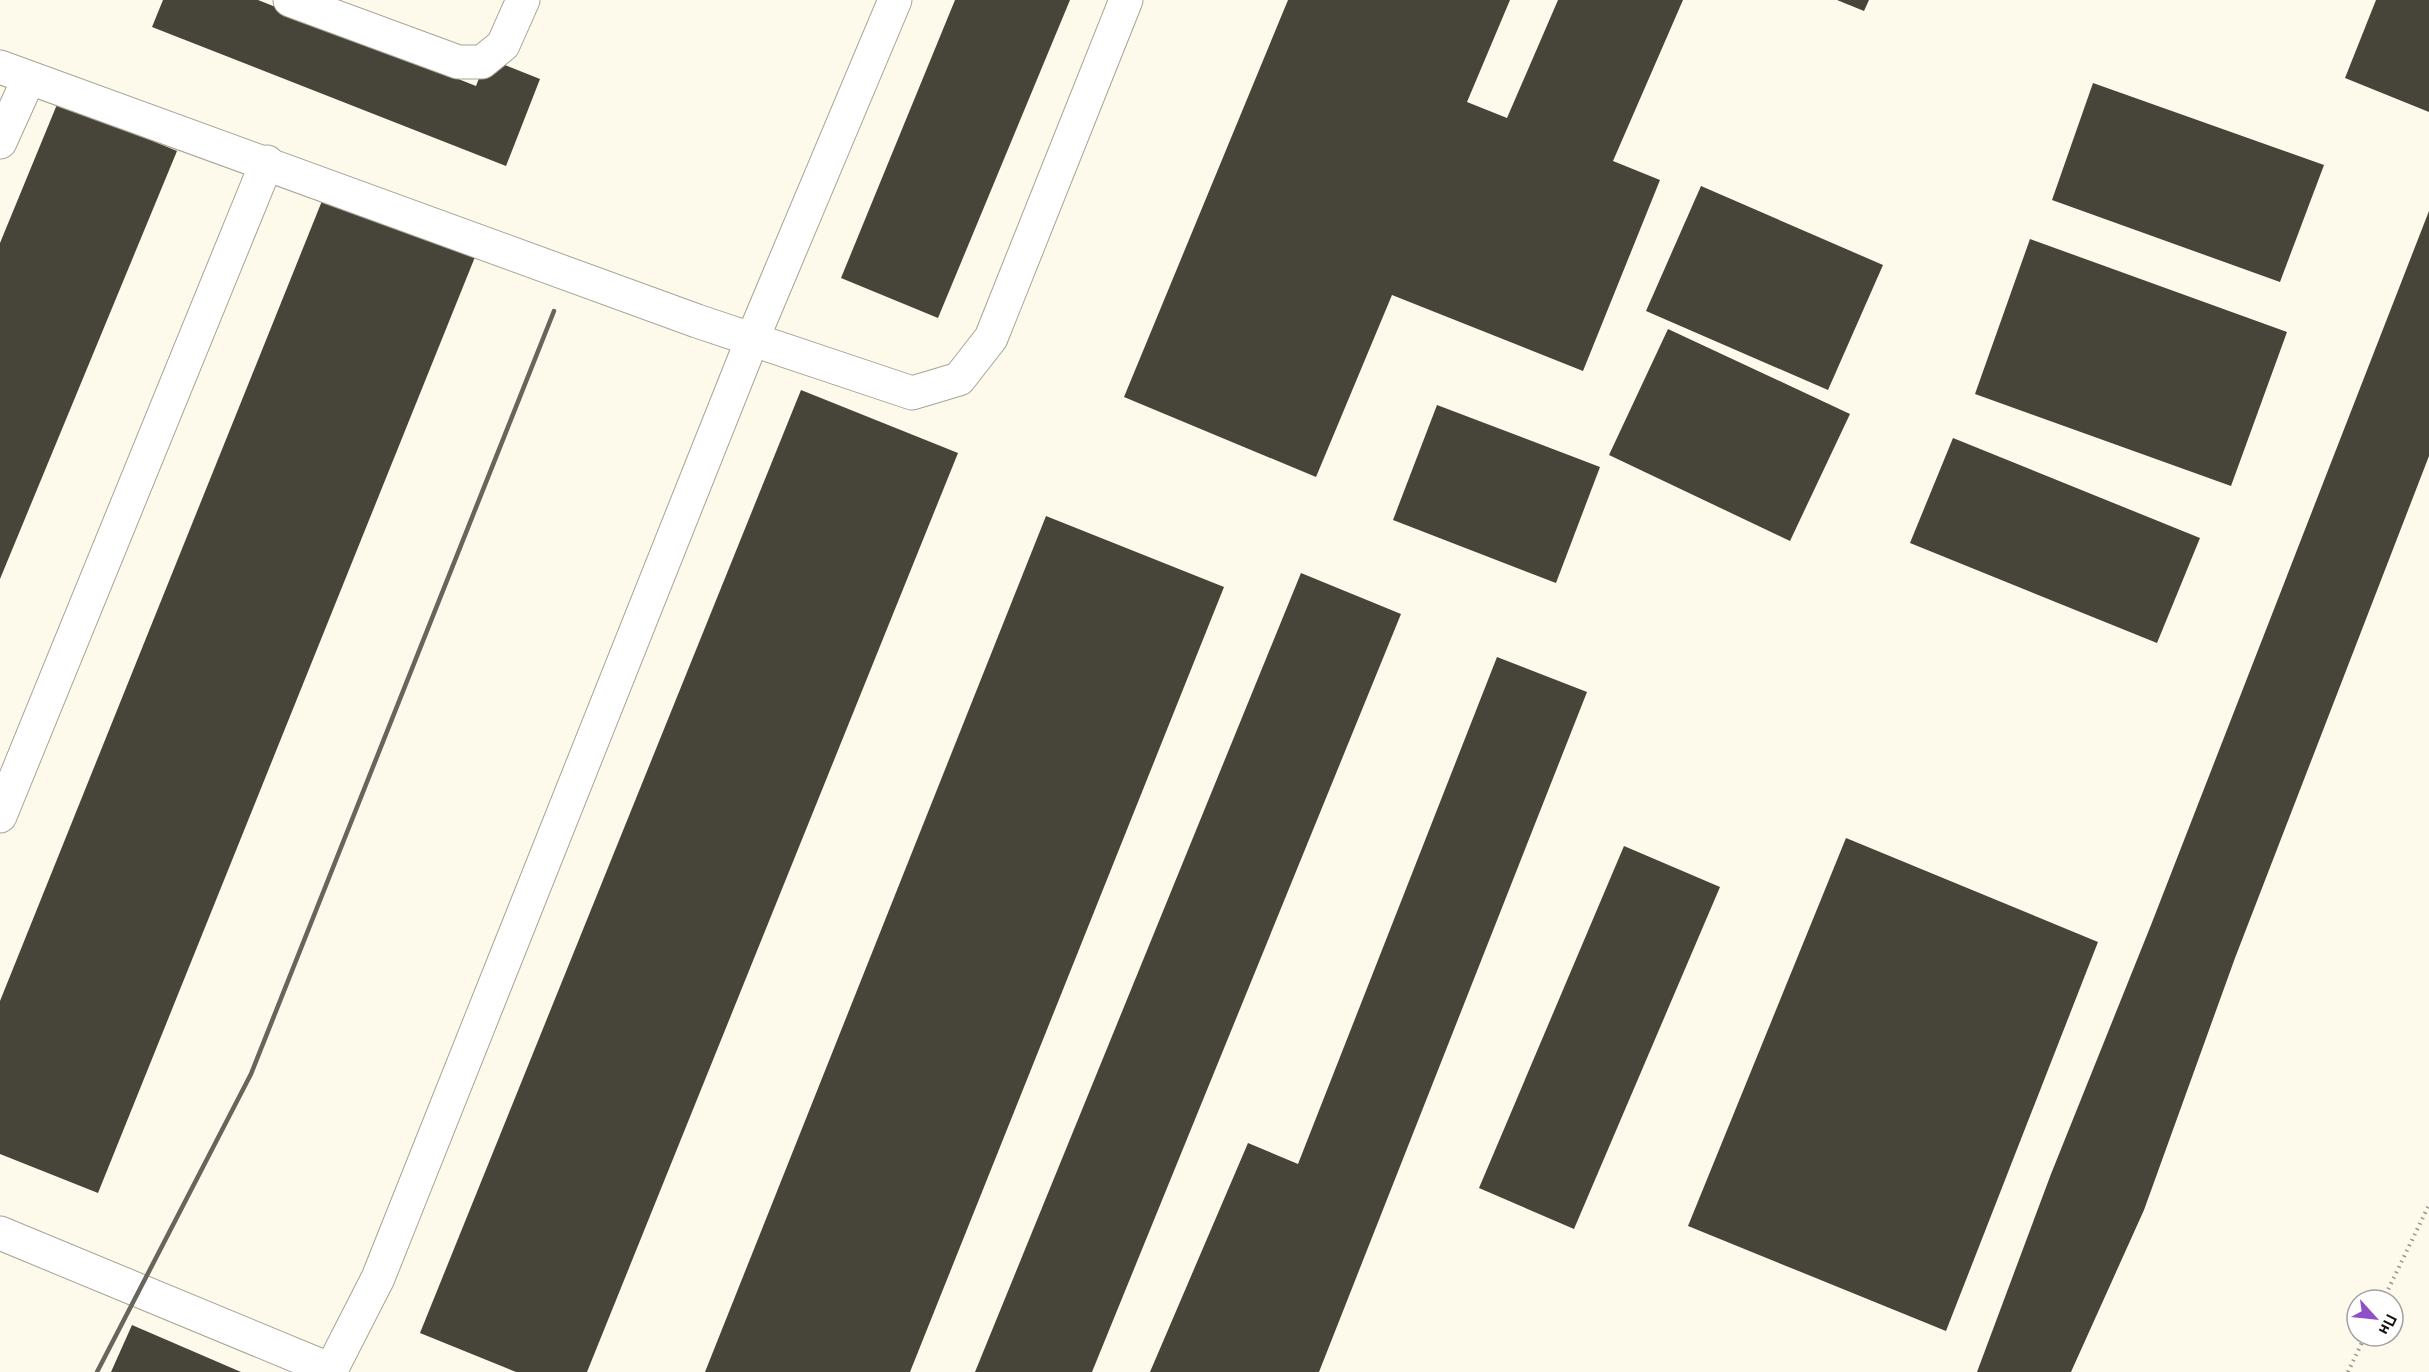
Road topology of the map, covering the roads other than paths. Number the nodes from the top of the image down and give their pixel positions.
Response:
1 (290, 0) edge
2 (524, 0) edge
3 (895, 0) edge
4 (1126, 0) edge
5 (15, 73) edge
6 (0, 142) edge
7 (267, 162) junction
8 (752, 340) junction
9 (0, 816) edge
10 (0, 1233) edge
11 (331, 1371) edge

1 - 2 lane
3 - 8 lane
4 - 8 lane
5 - 6 lane
5 - 7 lane
7 - 8 lane
7 - 9 lane
8 - 11 lane
10 - 11 lane

